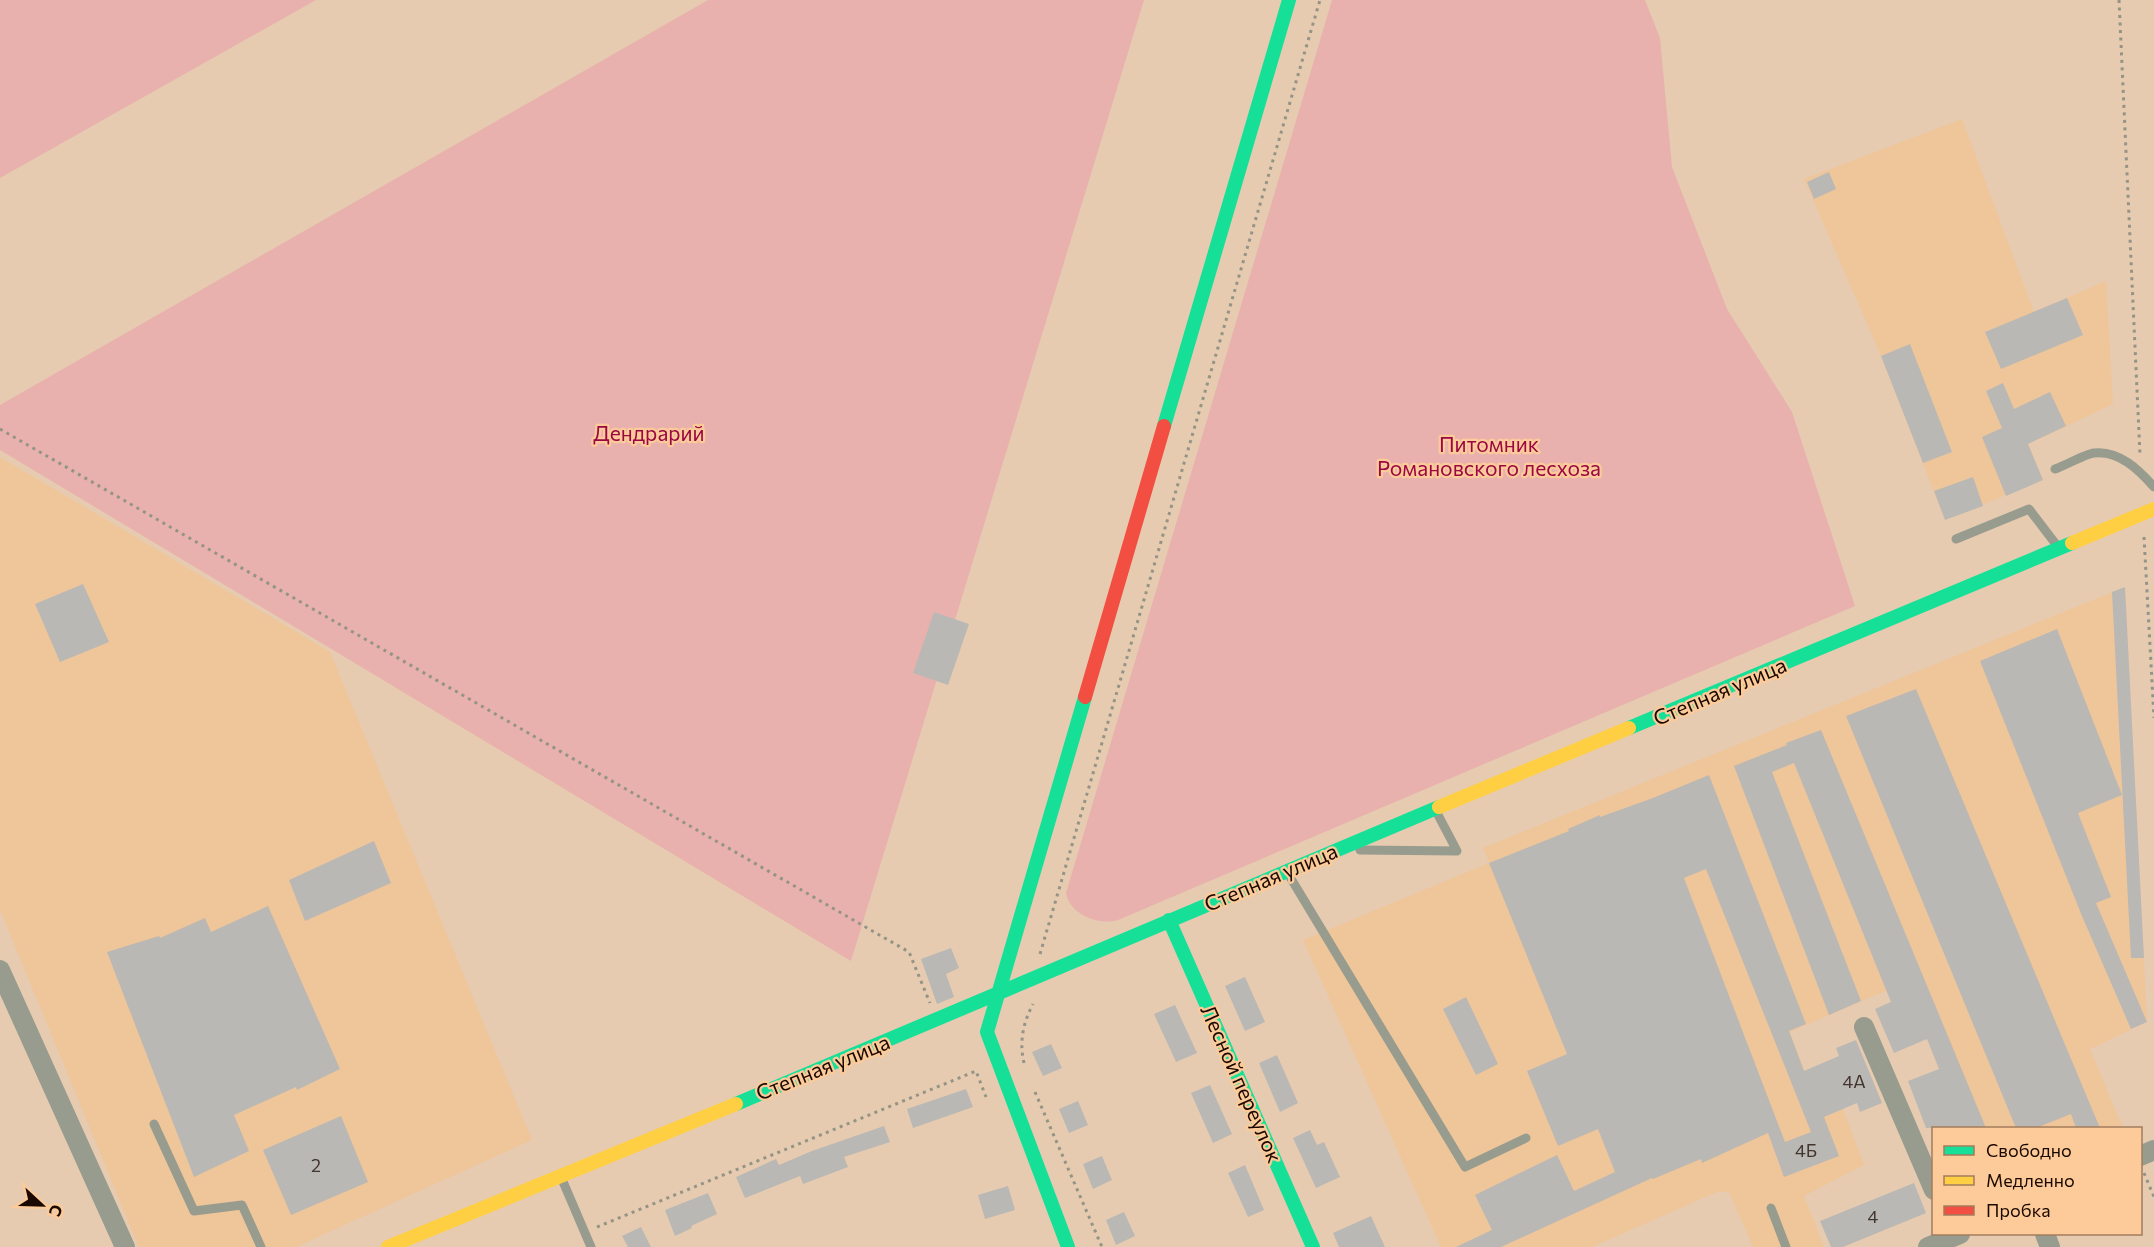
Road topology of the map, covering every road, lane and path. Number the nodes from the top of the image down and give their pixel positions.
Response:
1 (1289, 0) edge
2 (1320, 0) edge
3 (2119, 0) edge
4 (0, 429) edge
5 (2055, 470) dead end
6 (2141, 472) junction
7 (2154, 487) edge
8 (2149, 512) edge
9 (1956, 539) dead end
10 (2060, 549) junction
11 (2154, 718) edge
12 (1436, 810) junction
13 (1336, 850) junction
14 (1287, 871) junction
15 (1169, 920) junction
16 (1039, 977) junction
17 (2, 982) edge
18 (997, 996) junction
19 (938, 1021) junction
20 (1864, 1027) dead end
21 (976, 1071) dead end
22 (1026, 1071) dead end
23 (1035, 1092) dead end
24 (154, 1124) dead end
25 (1526, 1138) dead end
26 (2142, 1169) edge
27 (560, 1175) junction
28 (1932, 1185) edge
29 (2154, 1197) edge
30 (1770, 1208) dead end
31 (584, 1232) junction
32 (1953, 1235) edge
33 (125, 1247) edge
34 (261, 1247) edge
35 (388, 1247) edge
36 (591, 1247) edge
37 (1068, 1247) edge
38 (1102, 1247) edge
39 (1313, 1247) edge
40 (1786, 1247) edge
41 (1928, 1247) edge

1 - 18 main road
2 - 16 path
3 - 6 path
4 - 19 path
5 - 6 lane
6 - 7 lane
8 - 10 main road, Степная улица
8 - 11 path
9 - 10 lane
10 - 12 main road, Степная улица
12 - 13 main road, Степная улица
12 - 13 lane
13 - 14 main road, Степная улица
14 - 15 main road, Степная улица
14 - 25 lane
15 - 16 main road, Степная улица
15 - 39 main road, Лесной переулок
16 - 18 main road, Степная улица
16 - 22 path
17 - 33 street
18 - 19 main road, Степная улица
18 - 37 main road
19 - 27 main road, Степная улица
20 - 28 street
21 - 31 path
23 - 38 path
24 - 34 lane
26 - 29 path
27 - 31 lane
27 - 35 main road, Степная улица
30 - 40 lane
31 - 36 lane
32 - 41 street

